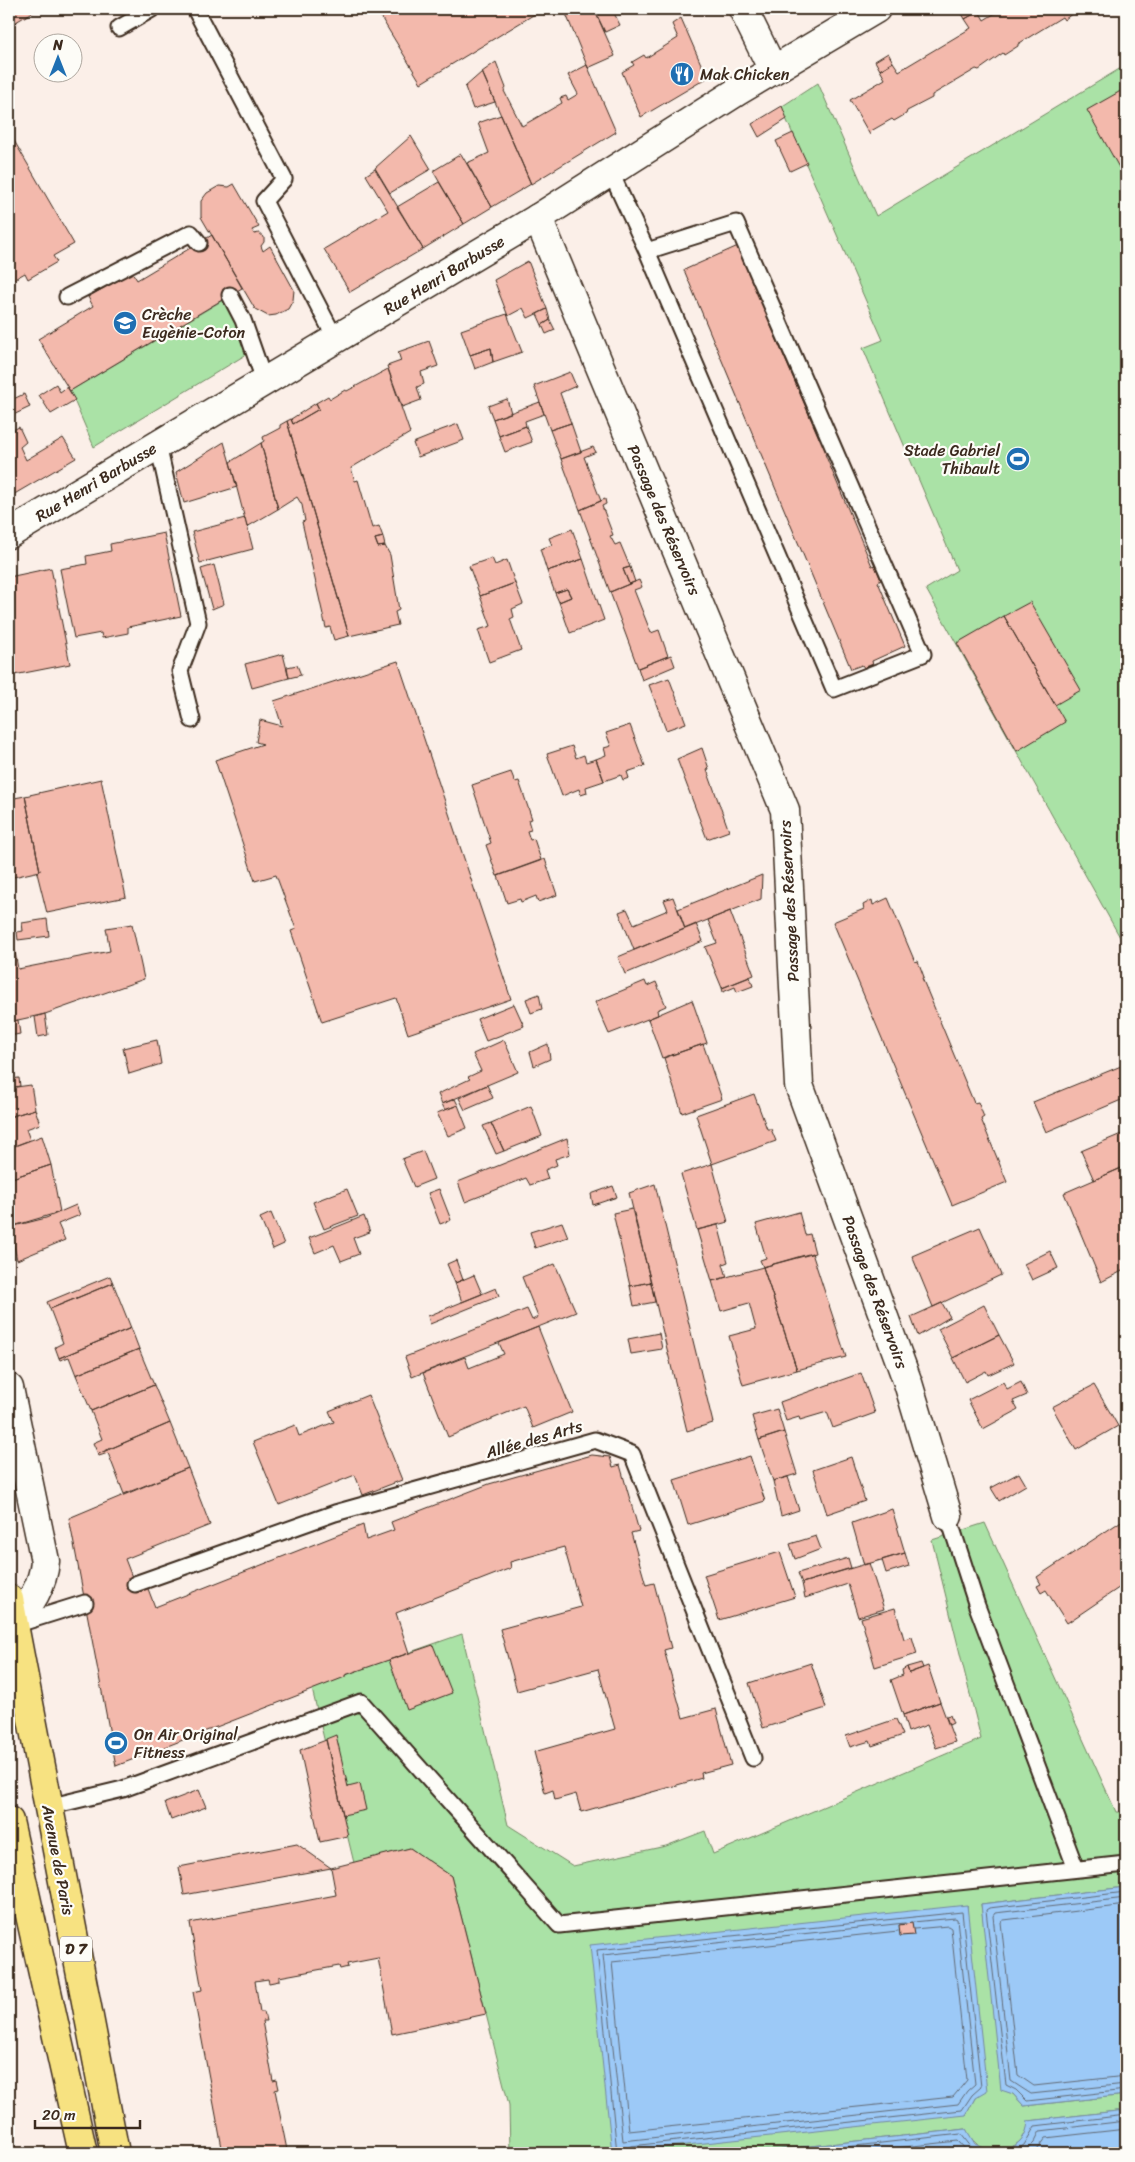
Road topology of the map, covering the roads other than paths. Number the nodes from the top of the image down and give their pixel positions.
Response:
1 (152, 9) edge
2 (196, 9) edge
3 (743, 9) edge
4 (876, 9) edge
5 (119, 28) dead end
6 (773, 70) junction
7 (611, 173) junction
8 (538, 218) junction
9 (199, 243) dead end
10 (647, 251) junction
11 (230, 295) dead end
12 (67, 297) dead end
13 (336, 340) junction
14 (265, 383) junction
15 (158, 445) junction
16 (9, 534) edge
17 (192, 720) dead end
18 (9, 1388) edge
19 (948, 1516) joint
20 (135, 1584) dead end
21 (85, 1603) dead end
22 (11, 1617) edge
23 (752, 1758) dead end
24 (48, 1807) junction
25 (9, 1821) edge
26 (1126, 1864) edge
27 (1076, 1869) junction
28 (83, 2153) edge
29 (115, 2153) edge

1 - 5 lane
2 - 13 lane
3 - 6 street
4 - 6 street, Rue Henri Barbusse
6 - 7 street, Rue Henri Barbusse
7 - 8 street, Rue Henri Barbusse
7 - 10 lane
8 - 13 street, Rue Henri Barbusse
8 - 19 street, Passage des Réservoirs
9 - 12 lane
10 - 10 lane
11 - 14 lane
13 - 14 street, Rue Henri Barbusse
14 - 15 street, Rue Henri Barbusse
15 - 16 street, Rue Henri Barbusse
15 - 17 lane
18 - 22 street
19 - 27 lane
20 - 23 lane, Allée des Arts
21 - 22 lane
22 - 24 main road, Avenue de Paris / D 7
24 - 27 lane
24 - 29 main road, Avenue de Paris / D 7
25 - 28 main road, D 7
26 - 27 lane

